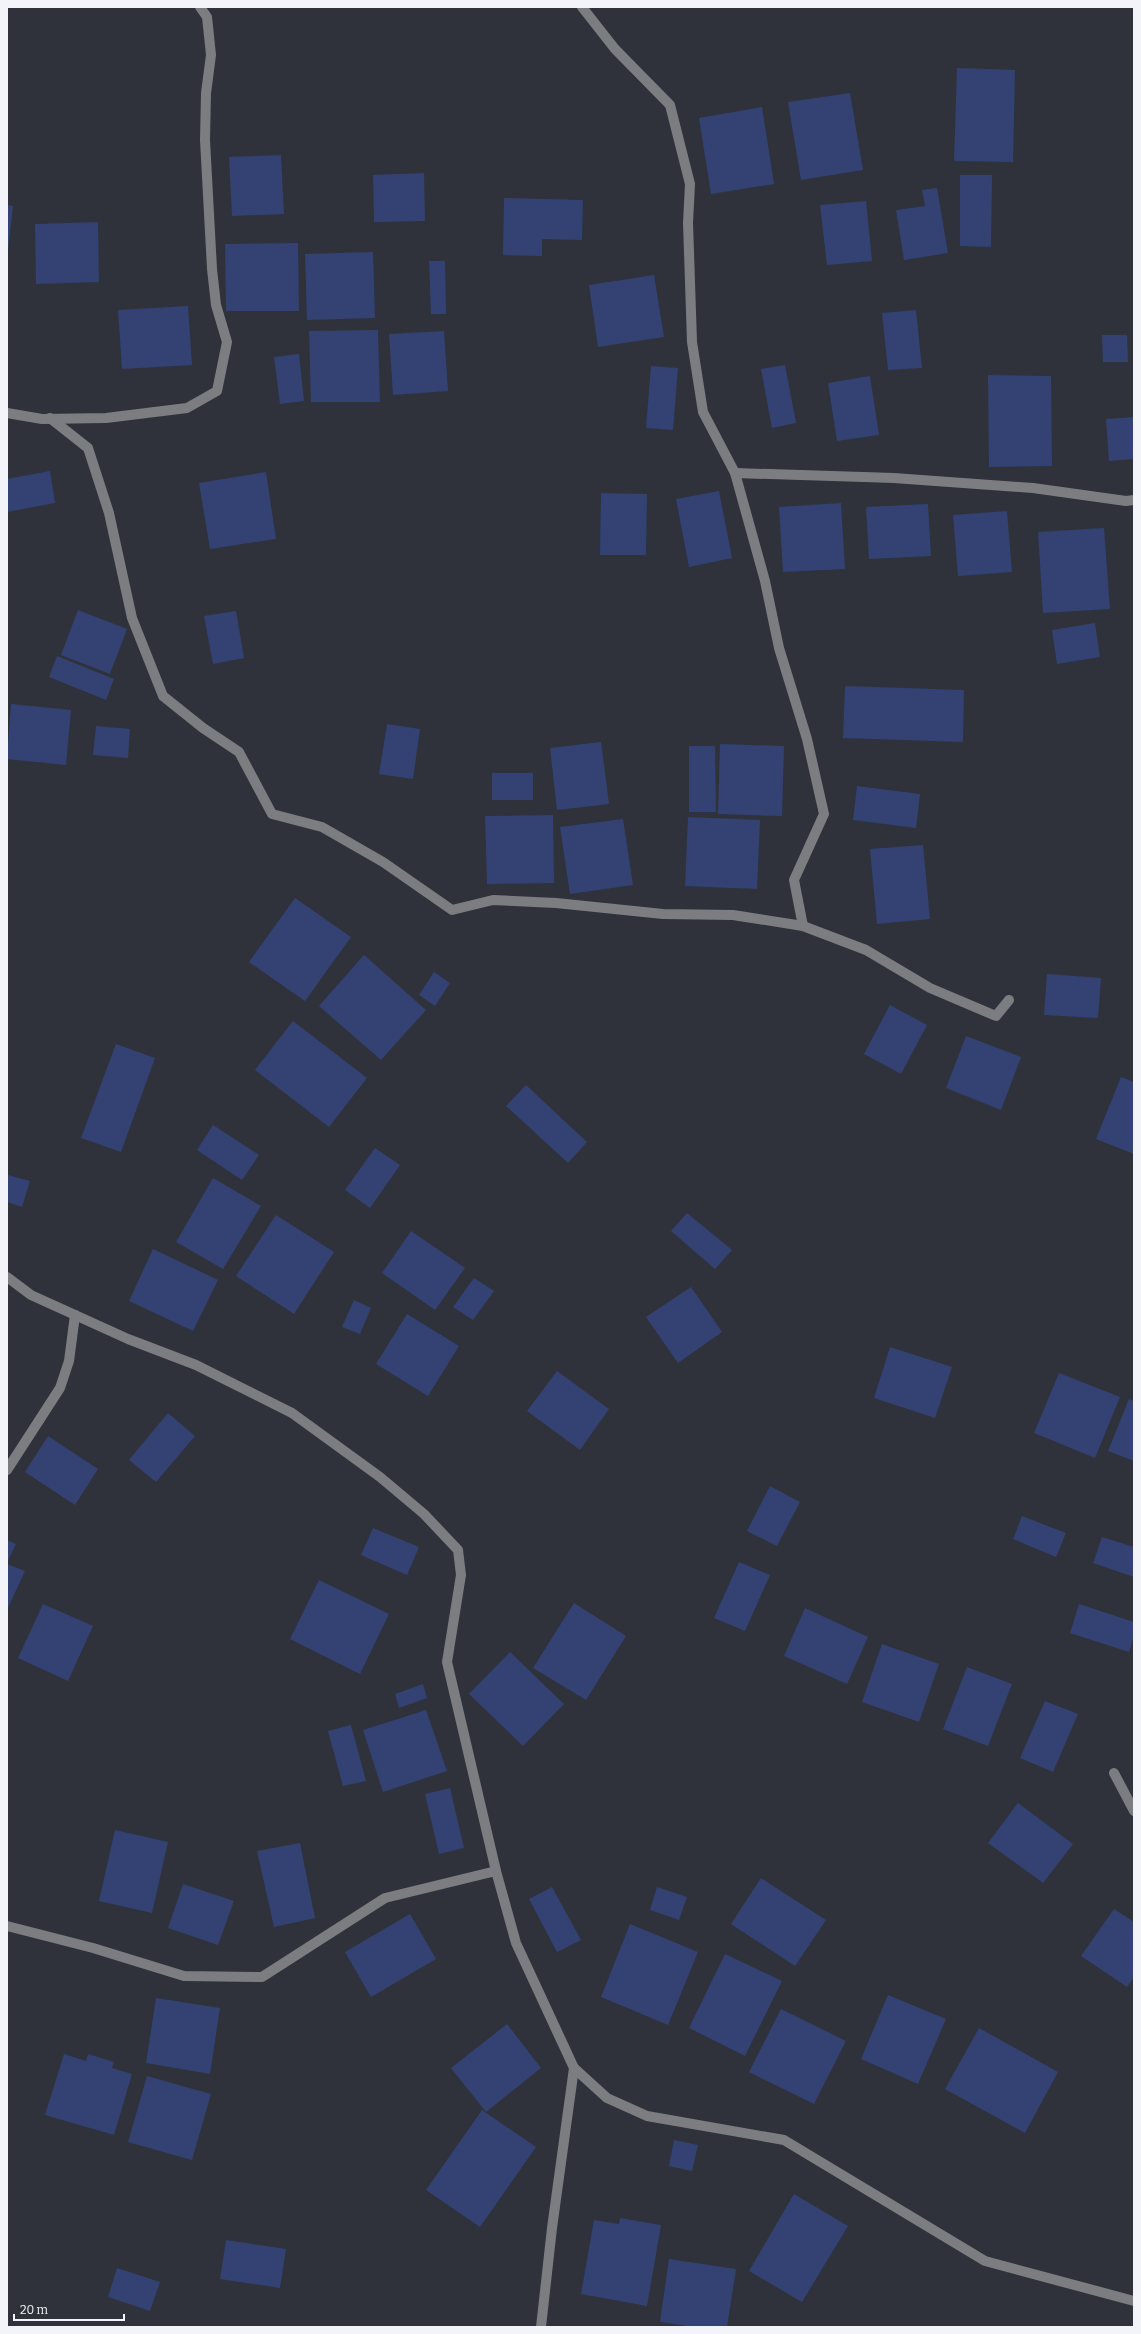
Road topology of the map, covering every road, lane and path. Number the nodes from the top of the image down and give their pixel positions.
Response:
1 (200, 7) edge
2 (582, 7) edge
3 (7, 413) edge
4 (50, 418) junction
5 (735, 473) junction
6 (1134, 500) edge
7 (803, 926) junction
8 (1009, 1000) dead end
9 (7, 1277) edge
10 (75, 1314) junction
11 (7, 1470) edge
12 (1114, 1773) dead end
13 (1134, 1811) edge
14 (496, 1871) junction
15 (7, 1926) edge
16 (574, 2068) junction
17 (1134, 2301) edge
18 (541, 2327) edge

1 - 4 street
2 - 5 street
3 - 4 street
4 - 7 street
5 - 6 street
5 - 7 street
7 - 8 street
9 - 10 street
10 - 11 street
10 - 14 street
12 - 13 street
14 - 15 street
14 - 16 street
16 - 17 street
16 - 18 street

